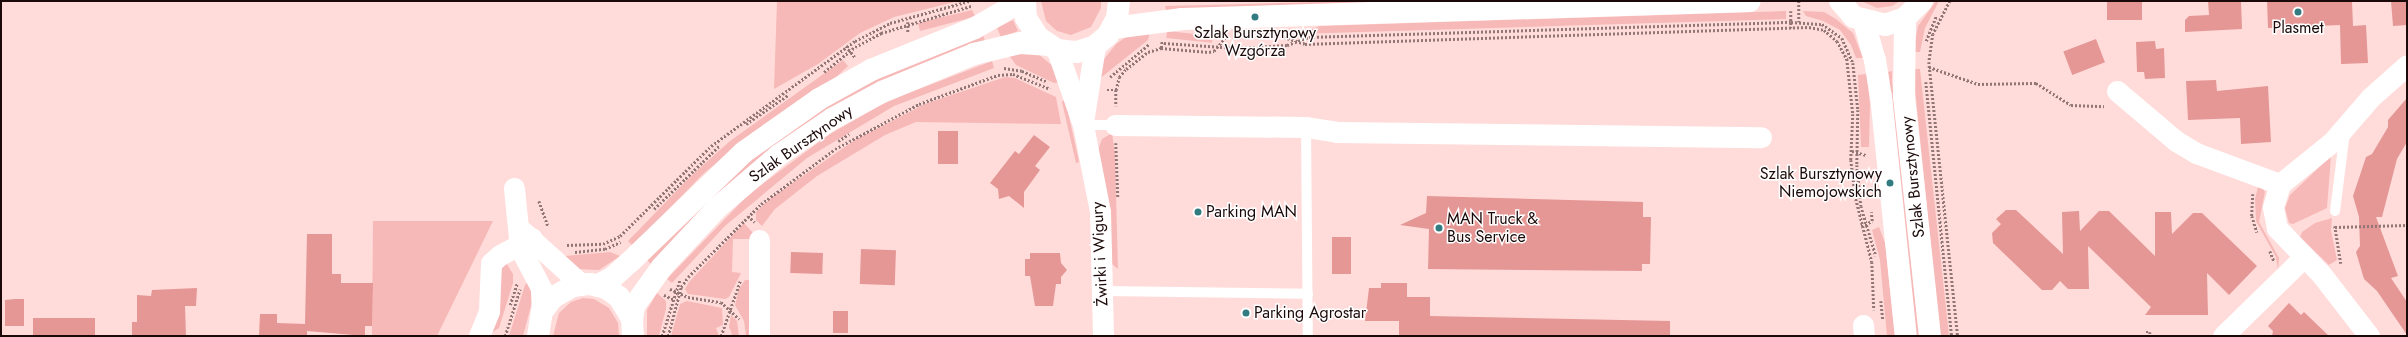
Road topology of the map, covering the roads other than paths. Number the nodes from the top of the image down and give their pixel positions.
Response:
1 (1022, 1) edge
2 (1025, 1) edge
3 (1119, 1) edge
4 (1750, 1) edge
5 (1835, 1) edge
6 (1931, 5) edge
7 (1905, 18) junction
8 (1864, 22) junction
9 (1113, 28) junction
10 (1095, 46) junction
11 (1052, 47) junction
12 (2407, 65) edge
13 (1071, 86) junction
14 (2124, 97) road end
15 (1083, 124) junction
16 (1115, 125) joint
17 (1306, 126) junction
18 (2346, 127) junction
19 (1761, 137) dead end
20 (2280, 184) junction
21 (514, 188) dead end
22 (2335, 211) road end
23 (524, 237) junction
24 (759, 240) dead end
25 (2304, 257) junction
26 (589, 285) junction
27 (1103, 291) junction
28 (1308, 294) junction
29 (542, 312) junction
30 (633, 327) edge
31 (750, 331) edge
32 (480, 336) edge
33 (538, 336) edge
34 (1103, 336) edge
35 (1308, 336) edge
36 (1906, 336) edge
37 (1930, 336) edge
38 (2223, 336) edge
39 (2369, 336) edge

1 - 26 main road, Szlak Bursztynowy
2 - 11 main road
3 - 9 main road
4 - 9 main road
5 - 8 main road
6 - 7 main road
7 - 8 main road
7 - 37 main road, Szlak Bursztynowy
8 - 36 main road, Szlak Bursztynowy
9 - 10 main road
10 - 11 main road, Szlak Bursztynowy
10 - 13 street, Żwirki i Wigury
11 - 13 street, Żwirki i Wigury
11 - 30 main road, Szlak Bursztynowy
12 - 18 street
13 - 15 street, Żwirki i Wigury
14 - 20 street
15 - 16 lane
15 - 27 street, Żwirki i Wigury
16 - 17 street
17 - 19 street
17 - 28 lane
18 - 20 street
18 - 22 lane
20 - 25 street
21 - 23 street
23 - 26 street
23 - 29 street
23 - 32 street
24 - 31 street
25 - 38 street
25 - 39 street
26 - 29 main road, Szlak Bursztynowy
26 - 30 main road
27 - 28 lane
27 - 34 street, Żwirki i Wigury
28 - 35 lane
29 - 33 main road

